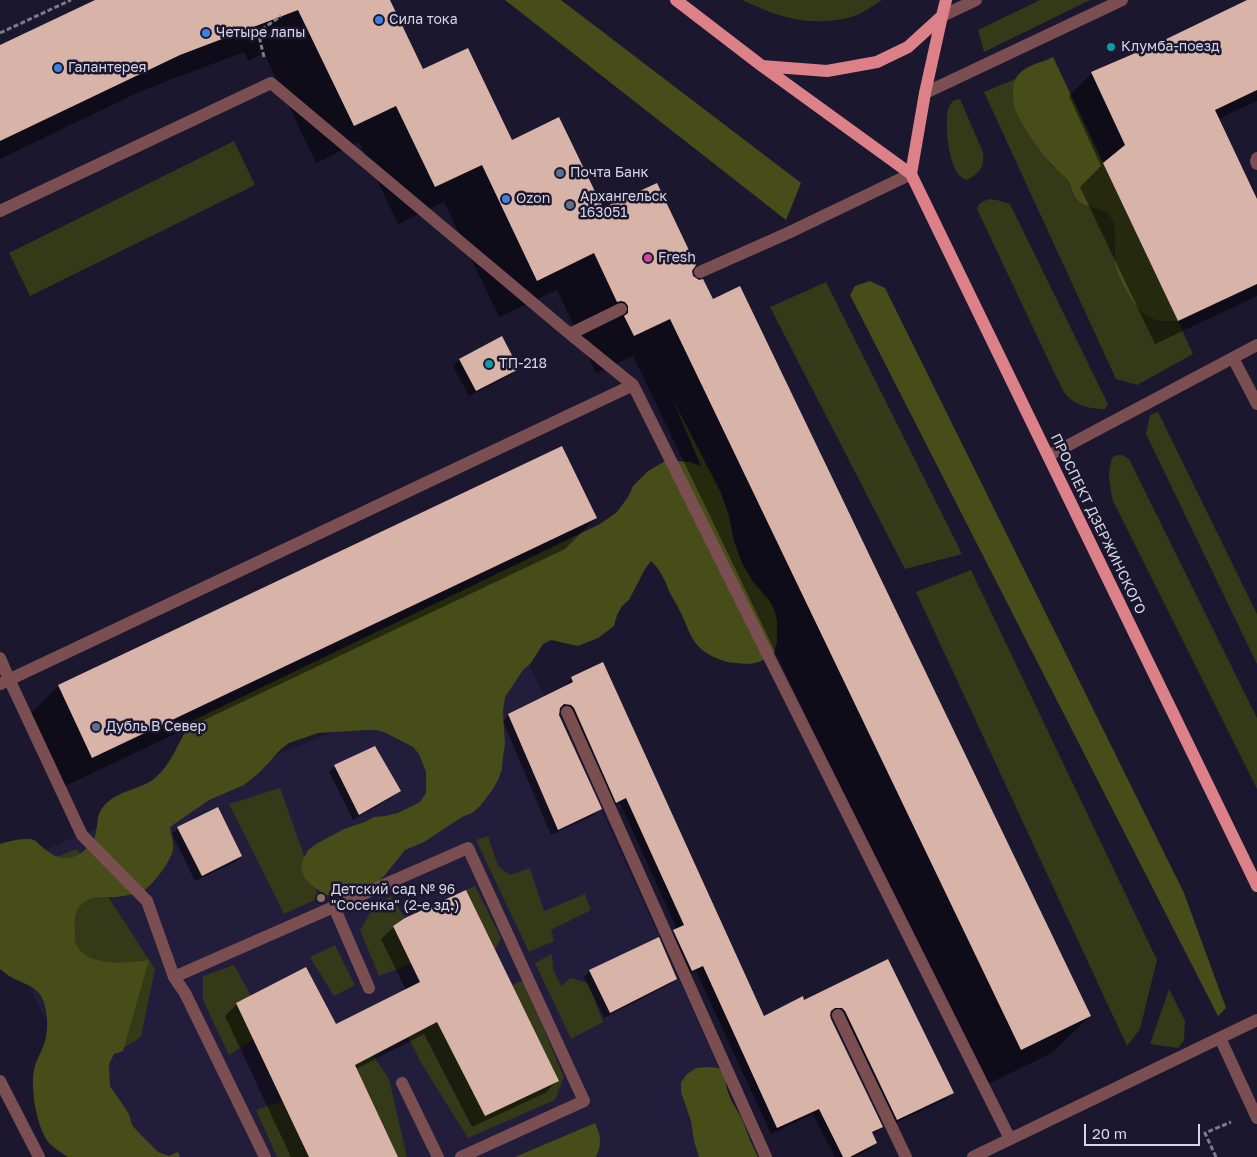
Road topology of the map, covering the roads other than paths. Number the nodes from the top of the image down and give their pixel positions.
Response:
1 (676, 0) edge
2 (946, 0) edge
3 (976, 0) edge
4 (1122, 0) edge
5 (942, 16) junction
6 (762, 66) junction
7 (925, 93) junction
8 (1257, 158) edge
9 (1257, 164) edge
10 (911, 174) junction
11 (0, 211) edge
12 (700, 272) dead end
13 (621, 309) dead end
14 (570, 334) junction
15 (1257, 345) edge
16 (1233, 358) junction
17 (633, 385) junction
18 (1257, 404) edge
19 (1048, 456) junction
20 (0, 658) edge
21 (4, 681) edge
22 (567, 712) dead end
23 (1257, 886) edge
24 (334, 907) junction
25 (174, 977) junction
26 (369, 988) dead end
27 (838, 1015) dead end
28 (1257, 1020) edge
29 (1220, 1038) junction
30 (0, 1080) edge
31 (402, 1082) dead end
32 (1257, 1118) edge
33 (1010, 1139) junction
34 (39, 1157) edge
35 (264, 1157) edge
36 (438, 1157) edge
37 (461, 1157) edge
38 (766, 1157) edge
39 (906, 1157) edge
40 (973, 1157) edge

1 - 6 main road
2 - 5 main road
3 - 5 lane
4 - 7 lane
5 - 6 main road
5 - 7 main road
6 - 10 main road
7 - 10 main road
8 - 9 lane
10 - 12 lane
10 - 19 main road, ПРОСПЕКТ ДЗЕРЖИНСКОГО
11 - 14 lane
13 - 14 lane
14 - 17 lane
15 - 16 lane
16 - 18 lane
16 - 19 lane
17 - 21 lane
17 - 33 lane
19 - 23 main road, ПРОСПЕКТ ДЗЕРЖИНСКОГО
20 - 21 lane
21 - 25 lane
22 - 38 lane
24 - 25 lane
24 - 26 lane
24 - 37 lane
25 - 35 lane
27 - 39 lane
28 - 29 lane
29 - 32 lane
29 - 33 lane
30 - 34 lane
31 - 36 lane
33 - 40 lane

